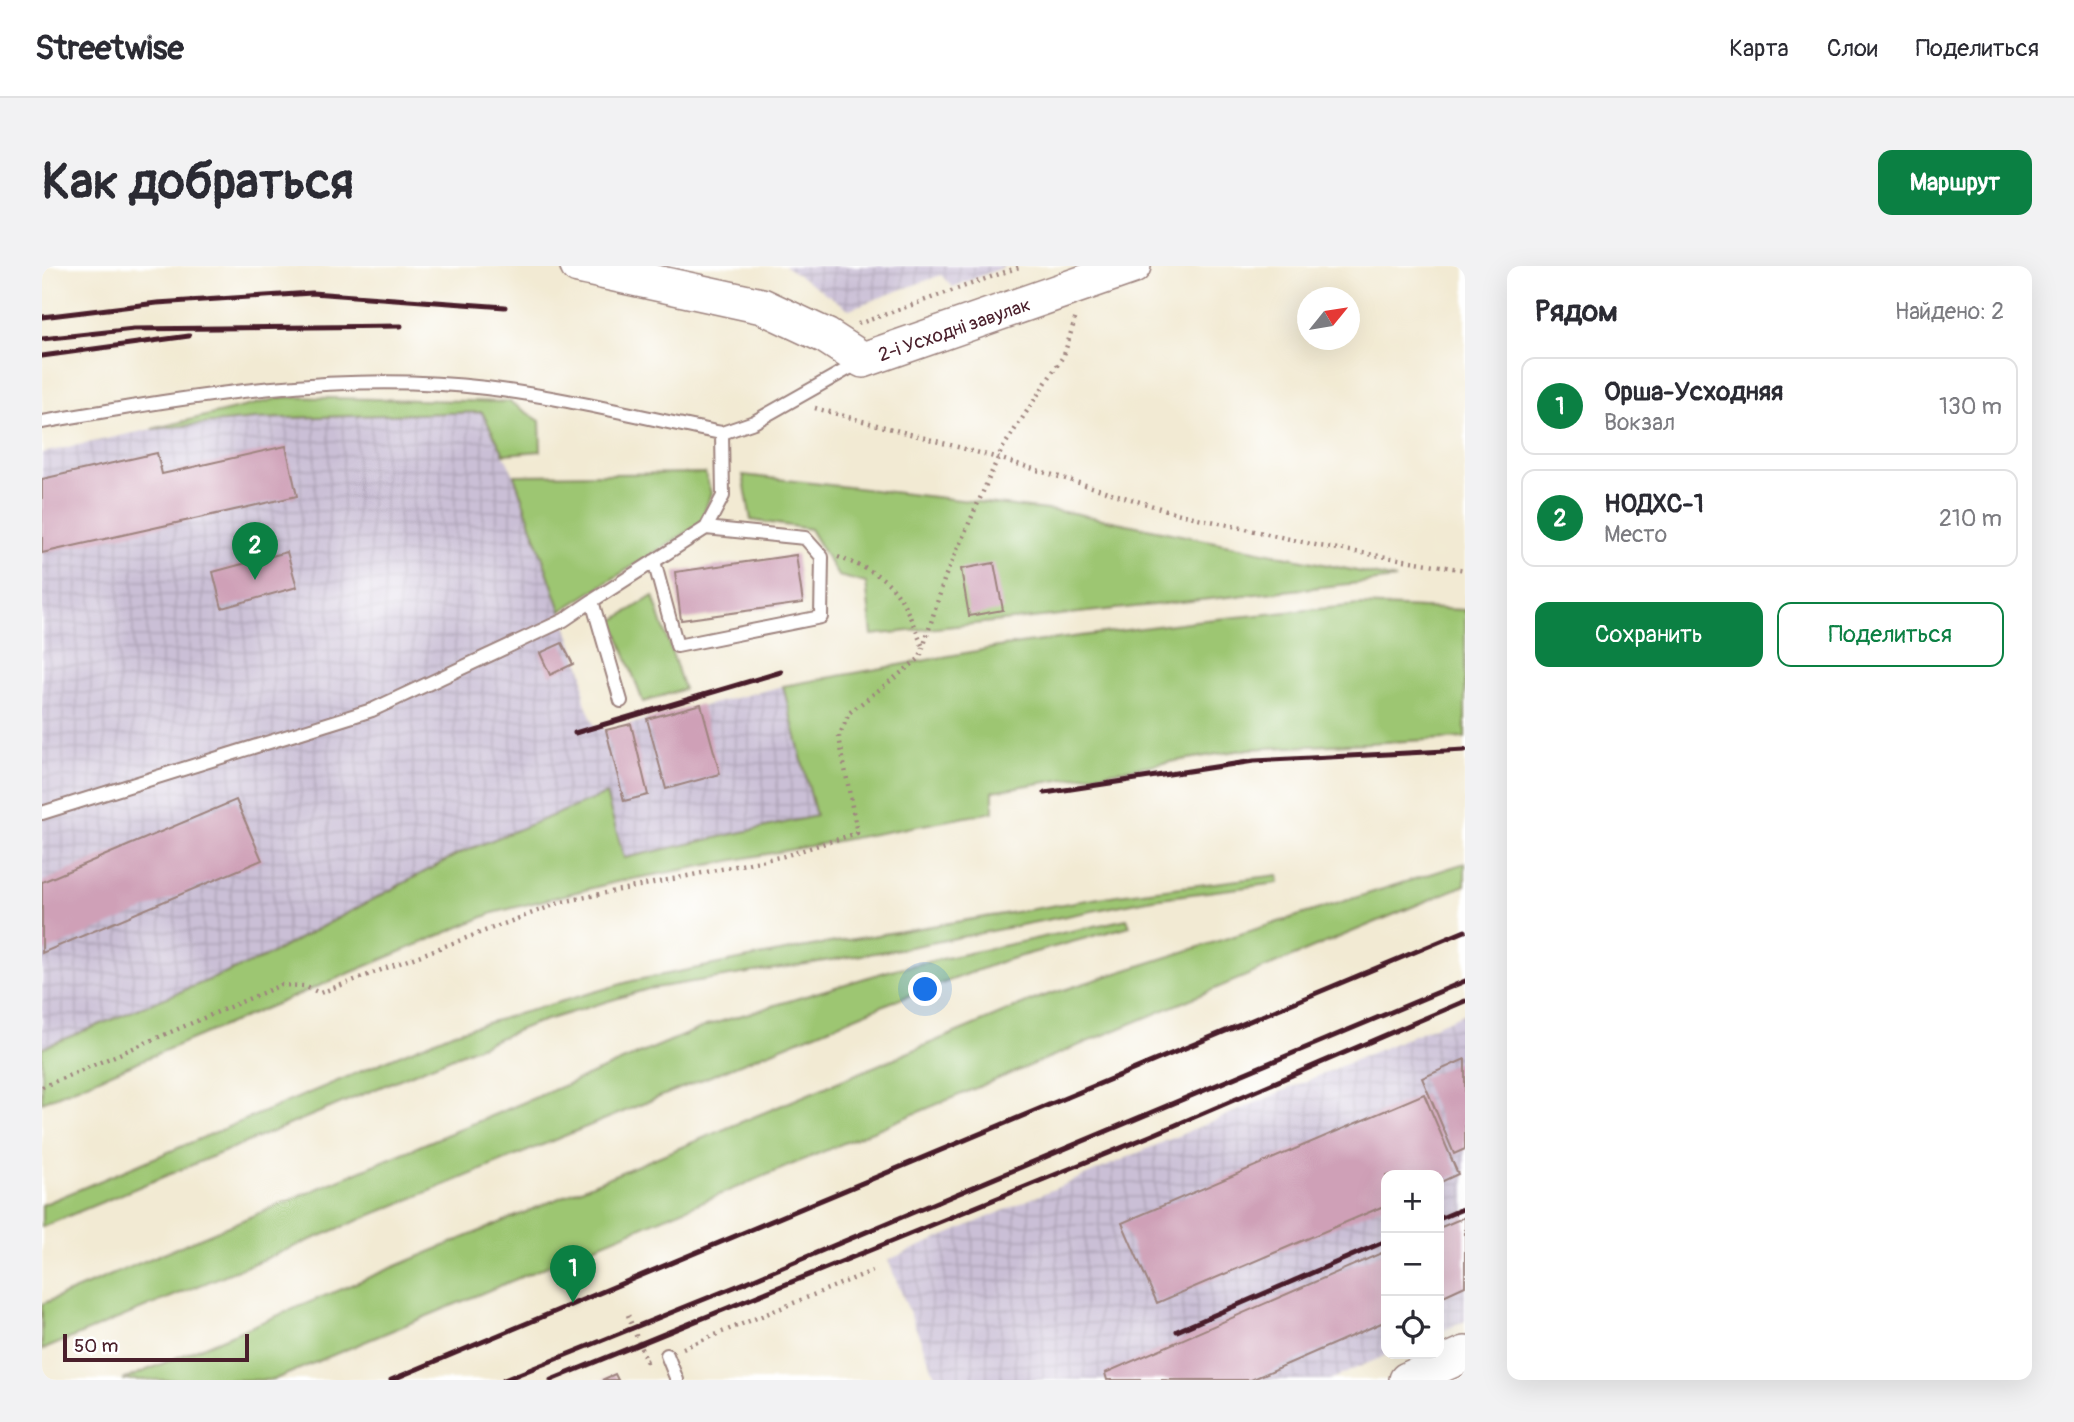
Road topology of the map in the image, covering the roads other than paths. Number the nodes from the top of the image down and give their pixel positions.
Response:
1 (578, 266) edge
2 (1133, 266) edge
3 (863, 360) junction
4 (42, 422) edge
5 (722, 433) junction
6 (706, 528) junction
7 (654, 561) junction
8 (592, 601) junction
9 (621, 701) dead end
10 (42, 813) edge
11 (667, 1354) road end
12 (1465, 1354) edge
13 (677, 1380) edge
14 (1406, 1380) edge

1 - 3 street, 2-і Усходні завулак
2 - 3 street, 2-і Усходні завулак
3 - 5 lane
4 - 5 lane
5 - 6 lane
6 - 7 lane
6 - 7 lane
7 - 8 lane
8 - 9 lane
8 - 10 lane
11 - 13 lane
12 - 14 street

